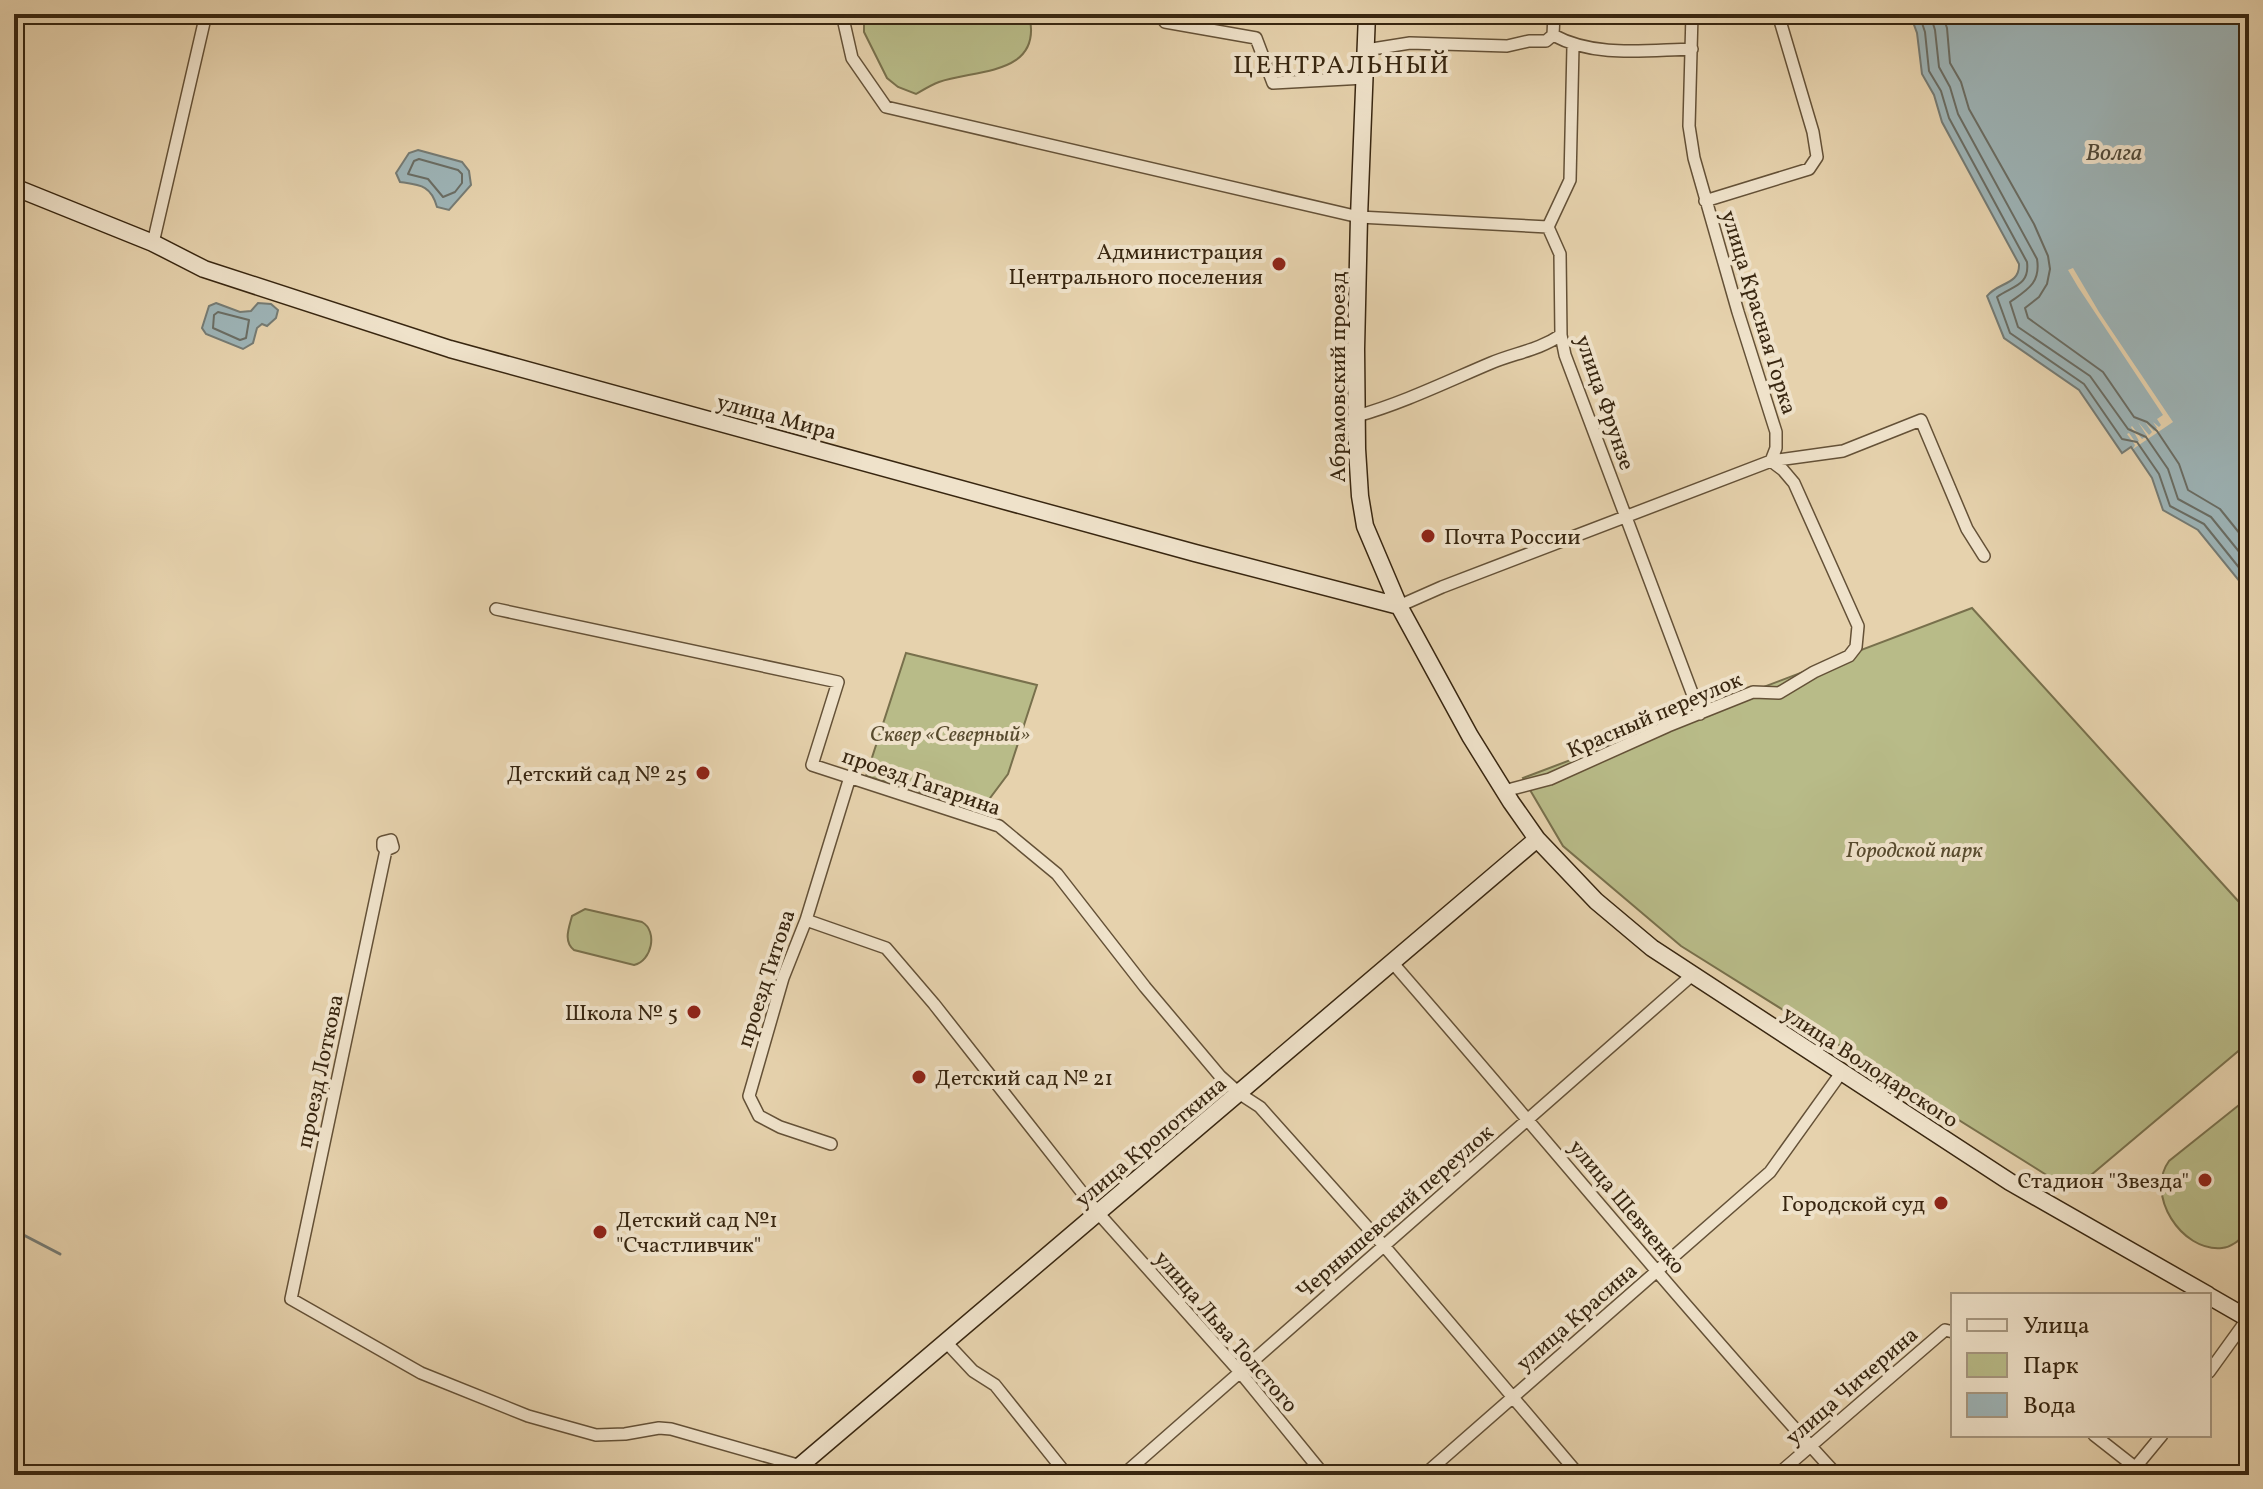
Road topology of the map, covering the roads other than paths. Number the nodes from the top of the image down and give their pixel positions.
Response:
1 (206, 14) edge
2 (842, 14) edge
3 (1160, 14) edge
4 (1367, 14) edge
5 (1554, 14) edge
6 (1692, 14) edge
7 (1778, 14) edge
8 (1553, 35) junction
9 (1573, 46) junction
10 (1692, 49) junction
11 (1366, 50) junction
12 (1365, 78) junction
13 (14, 187) edge
14 (1705, 201) junction
15 (1359, 217) junction
16 (1548, 227) junction
17 (153, 243) junction
18 (1561, 335) junction
19 (1357, 416) junction
20 (1771, 461) junction
21 (1625, 517) junction
22 (1984, 556) dead end
23 (1399, 606) junction
24 (496, 609) dead end
25 (1700, 714) junction
26 (850, 777) junction
27 (1504, 791) junction
28 (1537, 839) junction
29 (386, 850) dead end
30 (806, 920) junction
31 (1391, 961) junction
32 (1691, 976) junction
33 (1841, 1073) junction
34 (1240, 1094) junction
35 (1528, 1119) junction
36 (831, 1144) dead end
37 (1099, 1214) junction
38 (1385, 1247) junction
39 (1656, 1272) junction
40 (2204, 1293) edge
41 (2211, 1297) edge
42 (2249, 1319) edge
43 (1951, 1332) edge
44 (945, 1341) junction
45 (2211, 1369) edge
46 (1240, 1372) junction
47 (1512, 1398) junction
48 (2096, 1437) edge
49 (2161, 1437) edge
50 (1810, 1446) junction
51 (795, 1471) edge
52 (2137, 1473) edge
53 (1067, 1475) edge
54 (1123, 1475) edge
55 (1324, 1475) edge
56 (1424, 1475) edge
57 (1579, 1475) edge
58 (1777, 1475) edge
59 (1837, 1475) edge

1 - 17 street
2 - 15 street
3 - 12 street
4 - 11 street, Абрамовский проезд
5 - 8 street
6 - 10 street, улица Красная Горка
7 - 14 street
8 - 9 street
8 - 11 street
9 - 10 street
9 - 16 street
10 - 14 street, улица Красная Горка
11 - 12 street, Абрамовский проезд
12 - 15 street, Абрамовский проезд
13 - 17 street, улица Мира
14 - 20 street, улица Красная Горка
15 - 16 street
15 - 19 street, Абрамовский проезд
16 - 18 street, улица Фрунзе
17 - 23 street, улица Мира
18 - 19 street
18 - 21 street, улица Фрунзе
19 - 23 street, Абрамовский проезд
20 - 21 street
20 - 22 street
20 - 25 street, Красный переулок
21 - 23 street
21 - 25 street, улица Фрунзе
23 - 27 street, Абрамовский проезд
24 - 26 street, проезд Гагарина
25 - 27 street, Красный переулок
26 - 30 street, проезд Титова
26 - 34 street, проезд Гагарина
27 - 28 street, Абрамовский проезд
28 - 31 street, улица Кропоткина
28 - 32 street, улица Володарского
29 - 51 street, проезд Лоткова
30 - 36 street, проезд Титова
30 - 37 street, улица Льва Толстого
31 - 34 street, улица Кропоткина
31 - 35 street, улица Шевченко
32 - 33 street, улица Володарского
32 - 35 street, Чернышевский переулок
33 - 39 street, улица Красина
33 - 40 street, улица Володарского
34 - 37 street, улица Кропоткина
34 - 38 street, проезд Гагарина
35 - 38 street, Чернышевский переулок
35 - 39 street, улица Шевченко
37 - 44 street, улица Кропоткина
37 - 46 street, улица Льва Толстого
38 - 46 street, Чернышевский переулок
38 - 47 street, проезд Гагарина
39 - 47 street, улица Красина
39 - 50 street, улица Шевченко
41 - 42 street, улица Володарского
42 - 45 street
43 - 50 street, улица Чичерина
44 - 51 street, улица Кропоткина
44 - 53 street
46 - 54 street, Чернышевский переулок
46 - 55 street, улица Льва Толстого
47 - 56 street, улица Красина
47 - 57 street, проезд Гагарина
48 - 52 street
49 - 52 street
50 - 58 street, улица Чичерина
50 - 59 street, улица Шевченко

